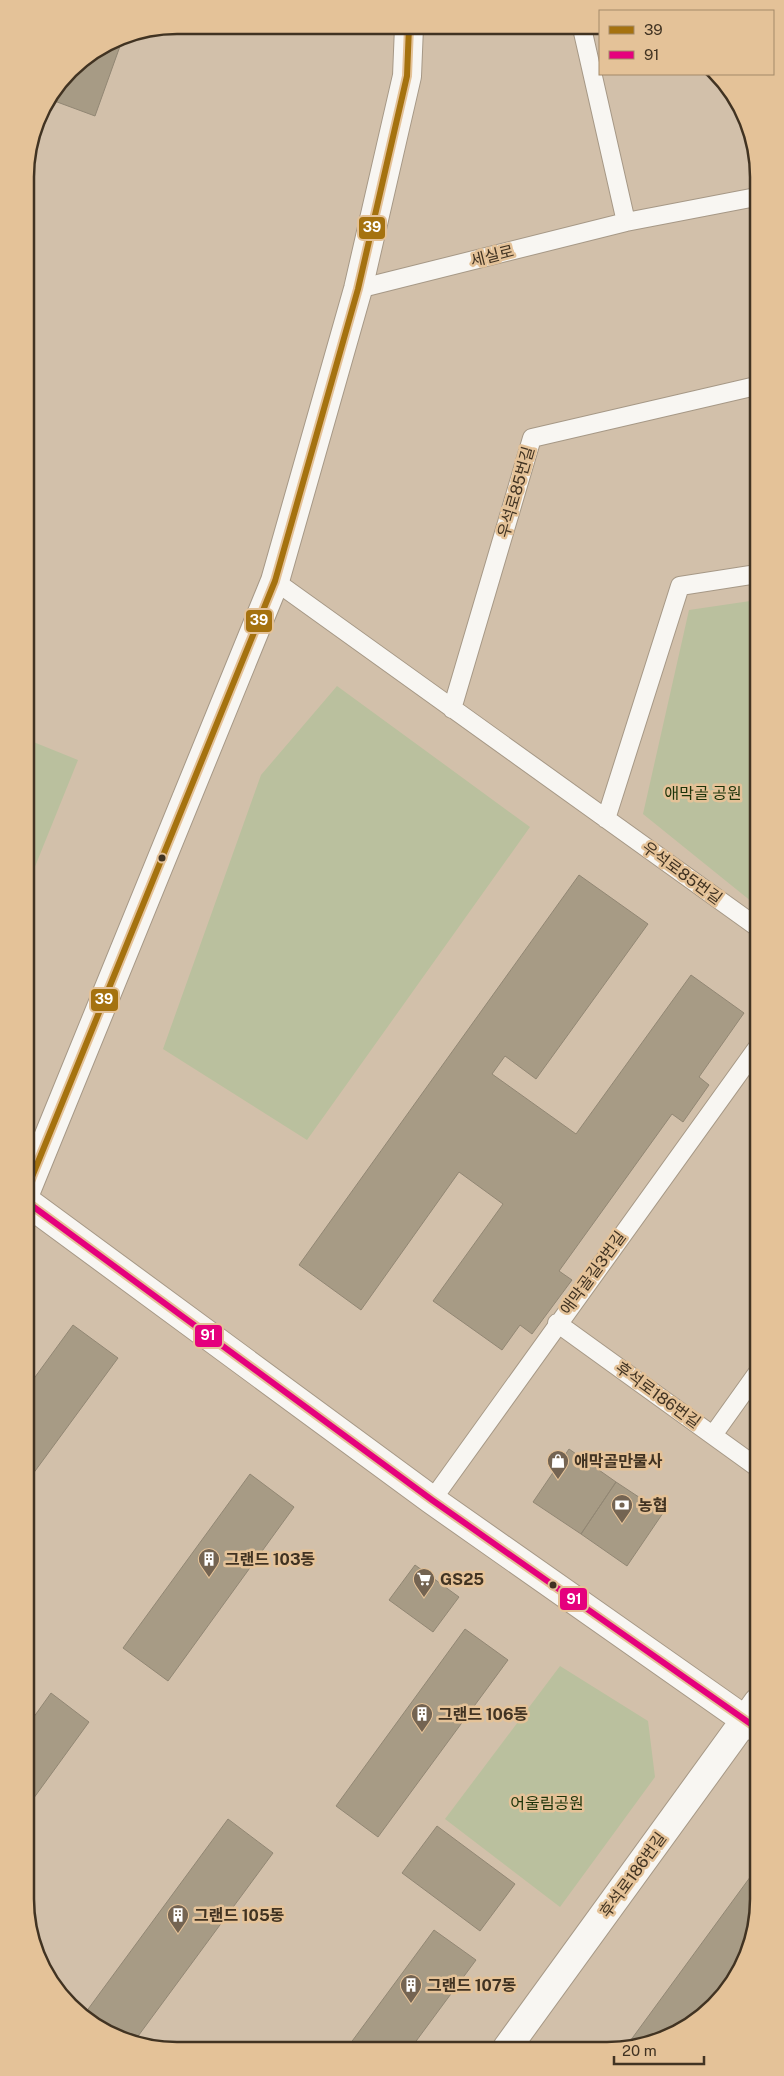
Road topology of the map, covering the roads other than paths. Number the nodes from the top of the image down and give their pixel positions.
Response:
1 (409, 34) edge
2 (583, 34) edge
3 (750, 199) edge
4 (626, 222) junction
5 (358, 289) junction
6 (750, 387) edge
7 (750, 575) edge
8 (274, 581) junction
9 (452, 709) junction
10 (606, 819) junction
11 (750, 922) edge
12 (750, 1058) edge
13 (34, 1172) edge
14 (34, 1207) edge
15 (557, 1323) junction
16 (750, 1383) edge
17 (713, 1435) junction
18 (750, 1462) edge
19 (432, 1500) junction
20 (750, 1714) edge
21 (750, 1722) edge
22 (511, 2042) edge

1 - 5 street
2 - 4 lane
3 - 4 lane, 세실로
4 - 5 lane, 세실로
5 - 8 street
6 - 9 lane, 우석로85번길
7 - 10 lane
8 - 9 lane, 우석로85번길
8 - 13 street
9 - 10 lane, 우석로85번길
10 - 11 lane, 우석로85번길
12 - 15 lane, 애막골길3번길
14 - 19 street
15 - 17 lane, 후석로186번길
15 - 19 lane, 애막골길3번길
16 - 17 lane
17 - 18 lane, 후석로186번길
19 - 20 street
21 - 22 street, 후석로186번길

